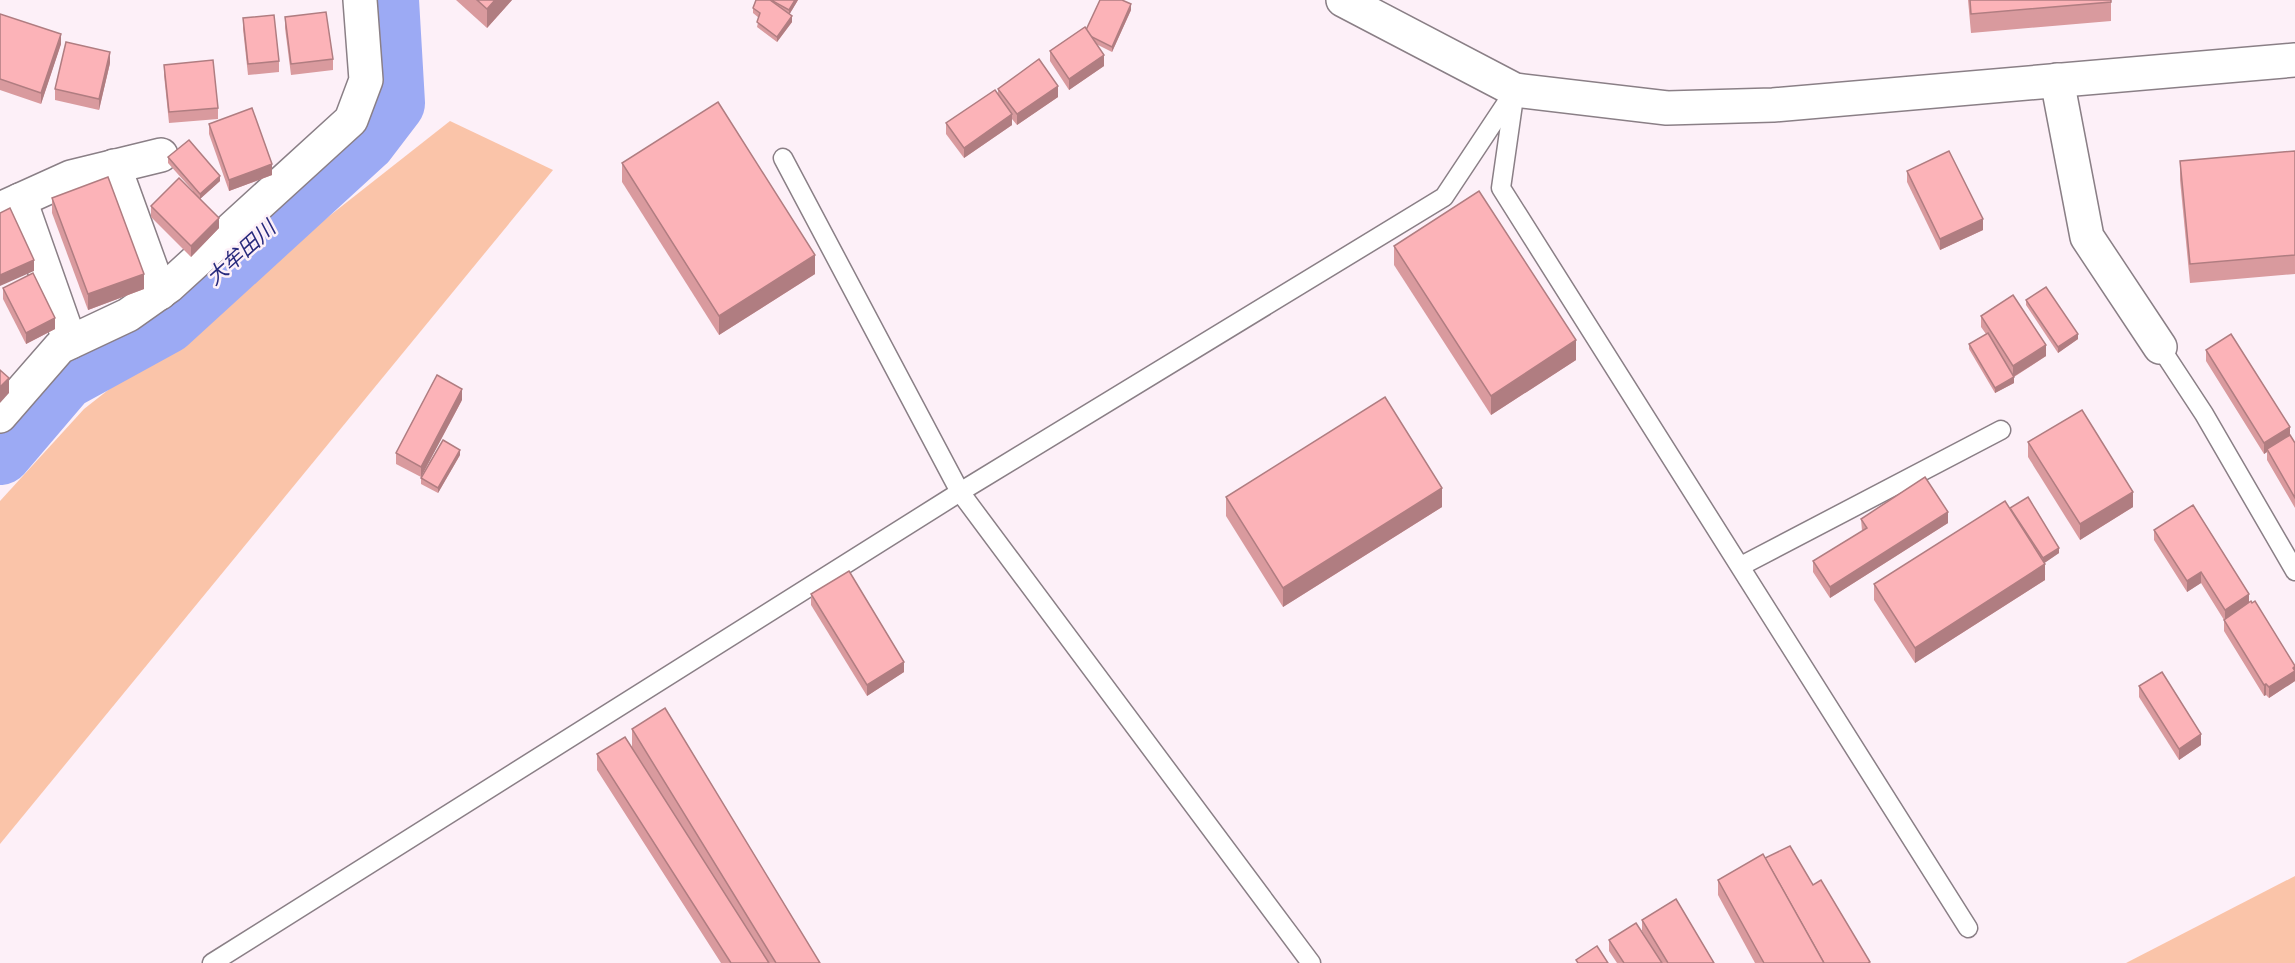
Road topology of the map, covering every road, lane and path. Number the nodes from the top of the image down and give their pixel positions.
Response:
1 (360, 0) edge
2 (1343, 0) edge
3 (2295, 60) edge
4 (2057, 80) junction
5 (1515, 90) junction
6 (161, 154) dead end
7 (783, 158) dead end
8 (114, 166) junction
9 (10, 204) edge
10 (160, 293) junction
11 (69, 342) junction
12 (2160, 347) joint
13 (0, 416) edge
14 (2001, 430) dead end
15 (960, 492) junction
16 (1741, 566) junction
17 (2295, 571) edge
18 (1968, 928) dead end
19 (212, 963) edge
20 (1311, 963) edge

1 - 10 street
2 - 5 street
3 - 4 street
4 - 5 street
4 - 12 street
5 - 15 lane
5 - 16 lane
6 - 8 street
7 - 15 lane
8 - 9 street
8 - 10 street
9 - 11 street
10 - 11 street
11 - 13 street
12 - 17 lane
14 - 16 lane
15 - 19 lane
15 - 20 lane
16 - 18 lane

